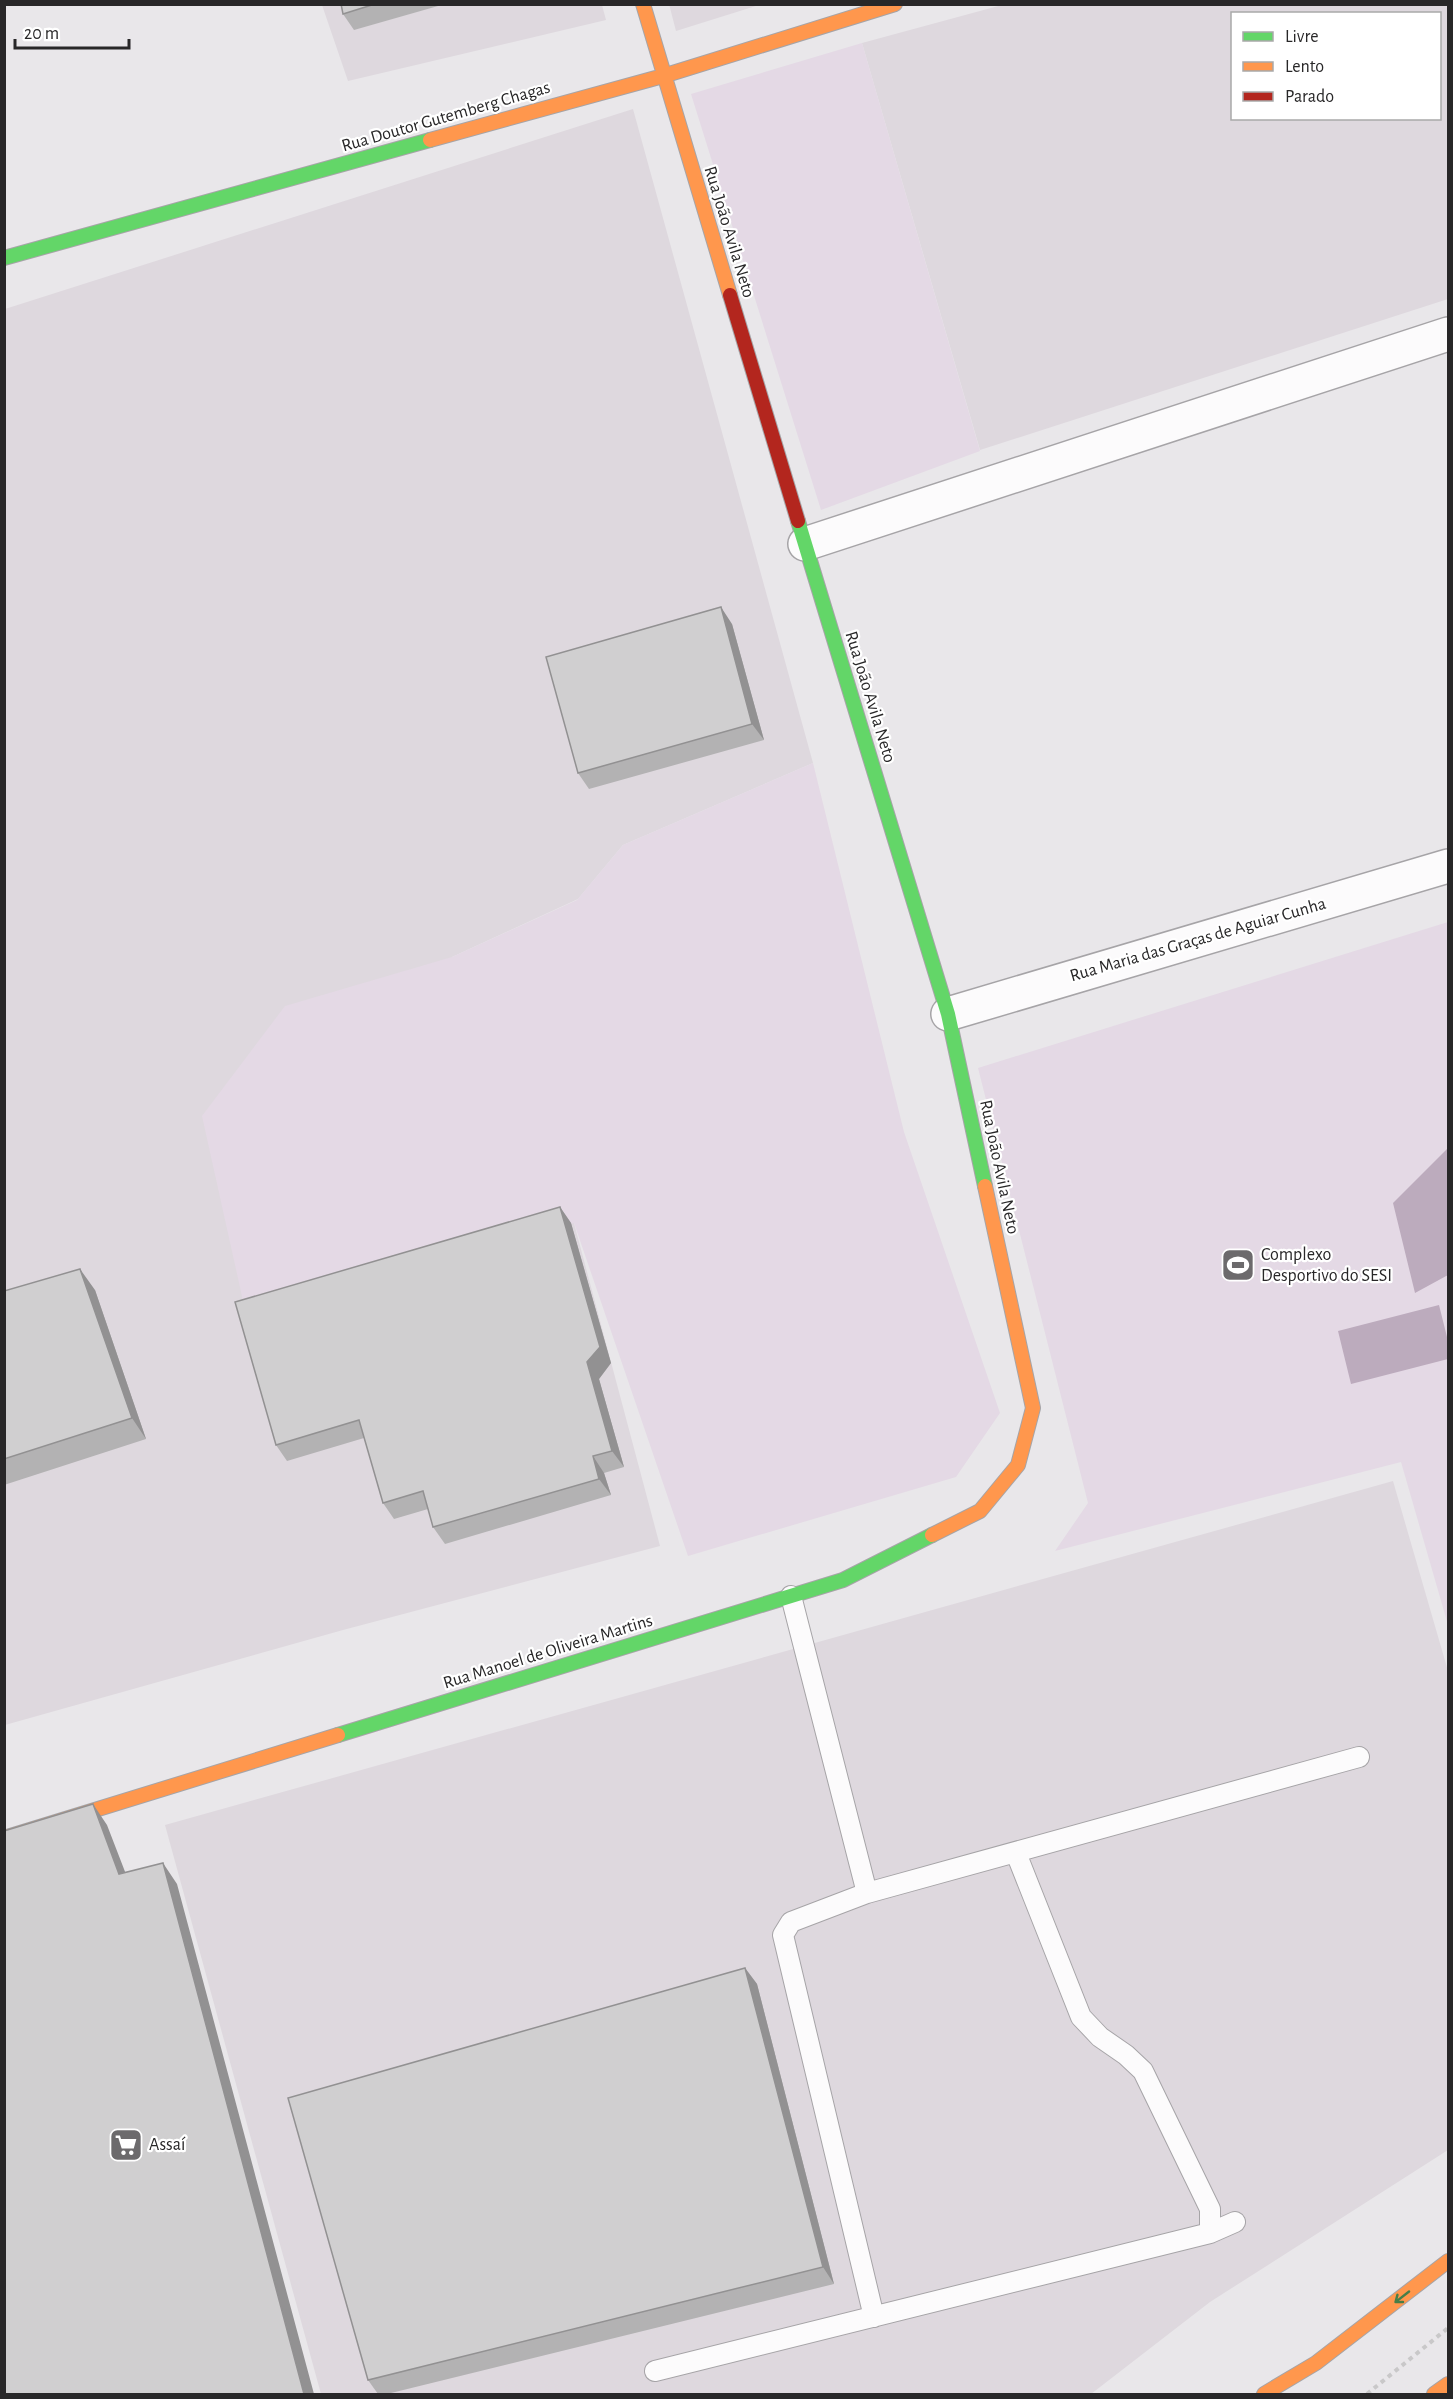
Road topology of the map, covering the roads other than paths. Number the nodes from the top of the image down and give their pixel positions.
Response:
1 (643, 4) edge
2 (895, 4) edge
3 (663, 76) junction
4 (4, 258) edge
5 (1449, 334) edge
6 (805, 544) junction
7 (1449, 866) edge
8 (948, 1014) junction
9 (1033, 1408) joint
10 (791, 1596) junction
11 (1359, 1757) dead end
12 (4, 1838) edge
13 (1016, 1853) junction
14 (867, 1893) junction
15 (1210, 2209) junction
16 (1210, 2233) junction
17 (1449, 2261) edge
18 (874, 2317) junction
19 (655, 2371) dead end
20 (1449, 2384) edge
21 (1264, 2394) edge
22 (1434, 2394) edge

1 - 3 street, Rua João Avila Neto
2 - 3 street, Rua Doutor Gutemberg Chagas
3 - 4 street, Rua Doutor Gutemberg Chagas
3 - 6 street, Rua João Avila Neto
5 - 6 street
6 - 8 street, Rua João Avila Neto
7 - 8 street, Rua Maria das Graças de Aguiar Cunha
8 - 9 street, Rua João Avila Neto
9 - 10 street, Rua Manoel de Oliveira Martins
10 - 12 street, Rua Manoel de Oliveira Martins
10 - 14 lane
11 - 13 lane
13 - 14 lane
13 - 15 lane
14 - 18 lane
15 - 16 lane
15 - 16 lane
16 - 18 lane
17 -> 21 street
18 - 19 lane
20 - 22 street

